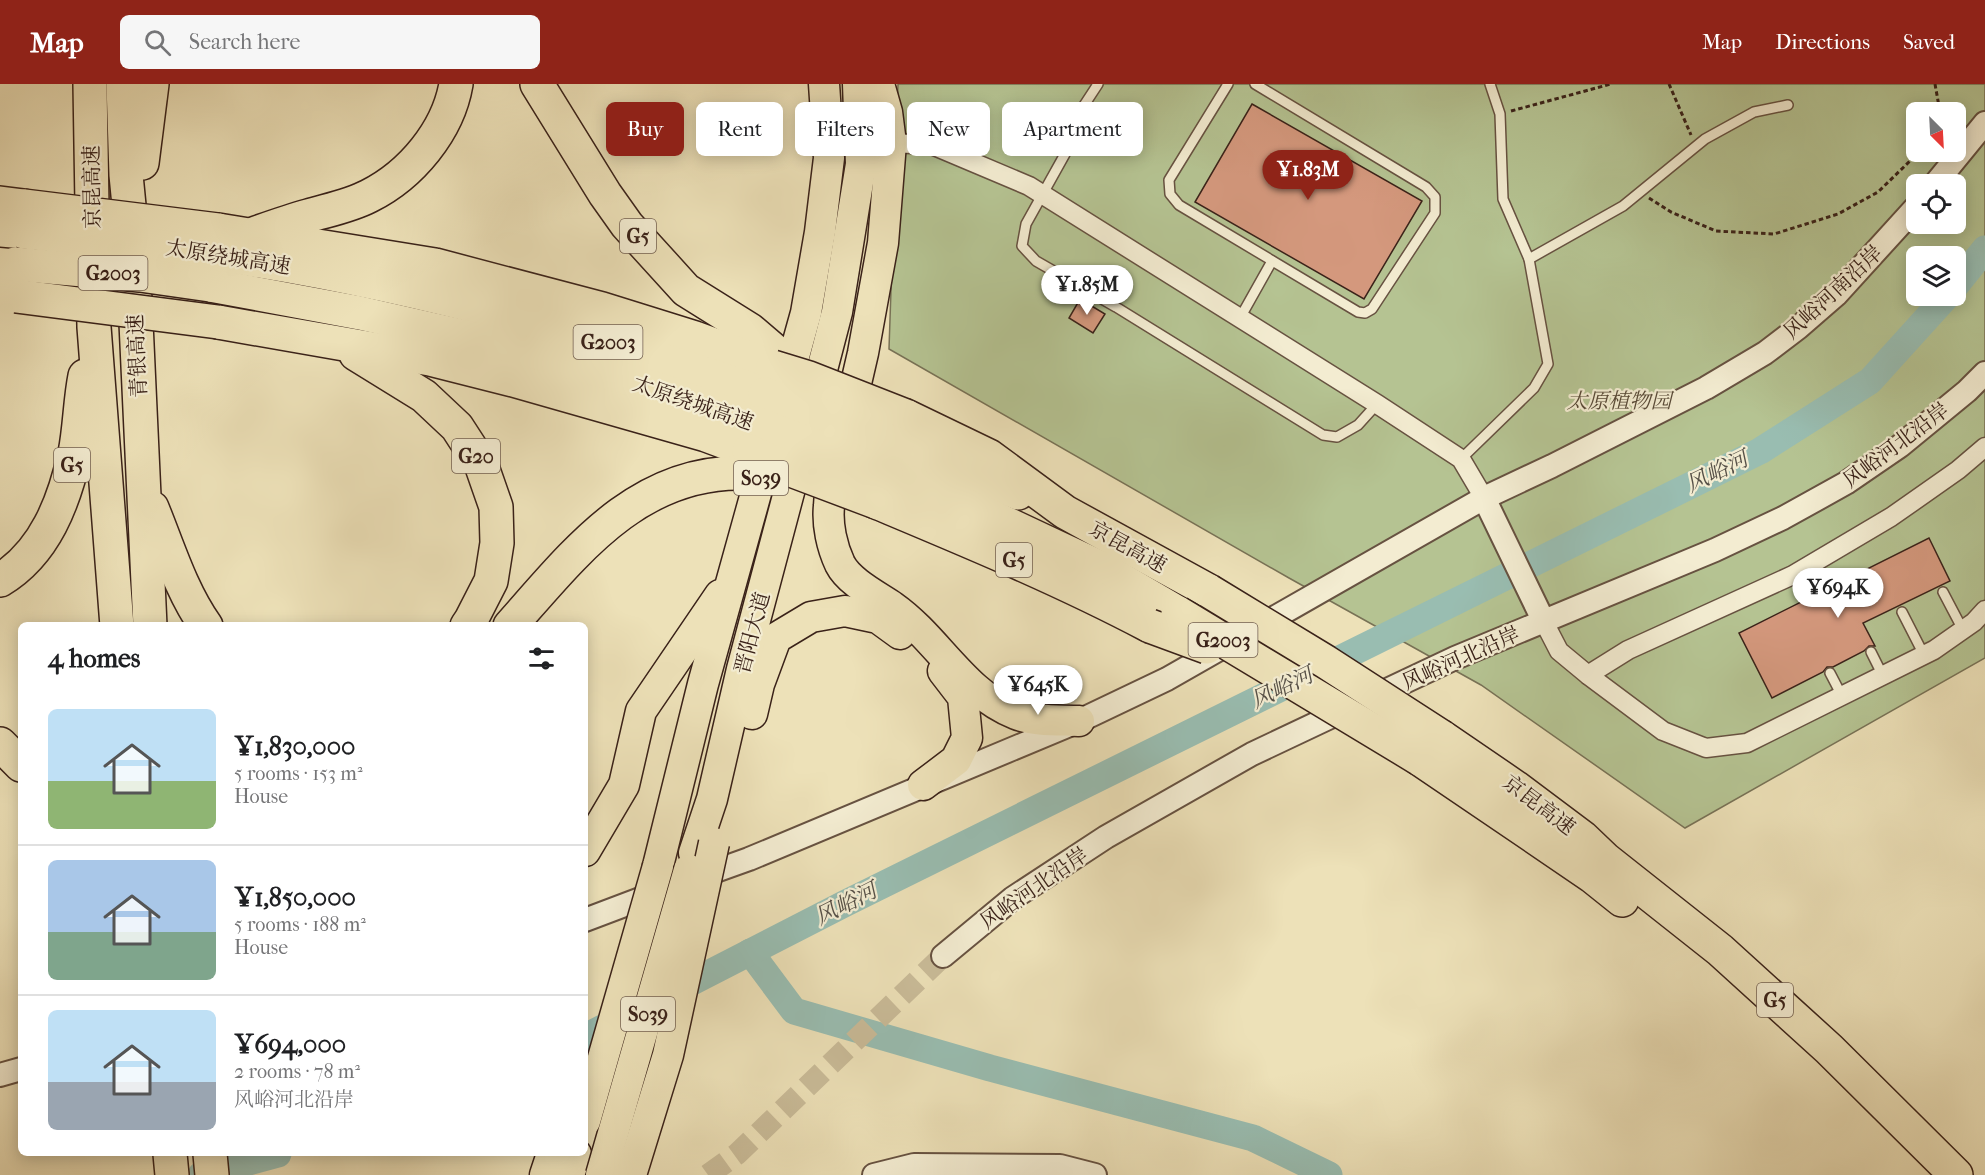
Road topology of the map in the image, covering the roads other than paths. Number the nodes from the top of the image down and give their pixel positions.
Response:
1 (123, 84) edge
2 (152, 84) edge
3 (456, 84) edge
4 (537, 84) edge
5 (824, 84) edge
6 (858, 84) edge
7 (879, 84) edge
8 (1098, 84) edge
9 (1228, 84) edge
10 (1255, 84) edge
11 (1490, 84) edge
12 (87, 94) edge
13 (885, 102) edge
14 (1788, 105) dead end
15 (1985, 123) edge
16 (895, 143) edge
17 (890, 156) edge
18 (1943, 174) edge
19 (1042, 194) junction
20 (12, 218) edge
21 (1906, 218) edge
22 (251, 234) junction
23 (132, 236) junction
24 (214, 256) junction
25 (1528, 259) junction
26 (1272, 261) junction
27 (8, 279) edge
28 (1240, 318) junction
29 (94, 327) junction
30 (339, 344) junction
31 (1985, 374) edge
32 (1377, 404) junction
33 (761, 410) junction
34 (1982, 457) edge
35 (891, 459) junction
36 (1461, 459) junction
37 (143, 485) junction
38 (1487, 504) junction
39 (1065, 512) joint
40 (735, 573) junction
41 (0, 580) edge
42 (1944, 592) dead end
43 (1985, 610) edge
44 (1540, 612) junction
45 (1902, 612) dead end
46 (117, 622) edge
47 (150, 622) edge
48 (203, 622) edge
49 (470, 622) edge
50 (514, 622) edge
51 (1963, 630) junction
52 (1871, 652) dead end
53 (1924, 655) junction
54 (1268, 668) joint
55 (1830, 673) dead end
56 (1588, 675) junction
57 (1883, 676) junction
58 (1842, 696) junction
59 (1079, 721) junction
60 (0, 744) edge
61 (1431, 748) junction
62 (18, 762) edge
63 (923, 785) junction
64 (588, 846) edge
65 (704, 848) junction
66 (649, 862) junction
67 (588, 919) edge
68 (943, 956) tunnel mouth
69 (588, 1042) edge
70 (18, 1070) edge
71 (0, 1075) edge
72 (588, 1108) edge
73 (170, 1156) edge
74 (210, 1156) edge
75 (551, 1156) edge
76 (575, 1156) edge
77 (172, 1175) edge
78 (212, 1175) edge
79 (545, 1175) edge
80 (569, 1175) edge
81 (601, 1175) edge
82 (631, 1175) edge
83 (873, 1175) edge
84 (1095, 1175) edge
85 (1925, 1175) edge
86 (1956, 1175) edge

1 - 23 highway, 青银高速
2 - 23 highway
3 - 22 highway
4 - 33 highway, G5
5 - 40 highway, 晋阳大道 / S039
6 - 65 highway, 晋阳大道 / S039
7 - 13 highway
8 - 19 lane
9 - 26 lane
10 - 26 lane
11 - 25 lane
12 - 29 highway, 京昆高速 / G5
14 - 25 lane
15 - 18 street
16 - 19 street
17 - 59 highway
19 - 28 street
19 - 32 lane
20 - 24 highway, bridge
21 - 38 street, 风峪河南沿岸
22 - 24 highway
22 - 33 highway
23 - 37 highway, 青银高速
24 - 27 highway, 太原绕城高速 / G2003, bridge
24 - 33 highway, 太原绕城高速 / G2003
25 - 36 lane
26 - 28 lane
27 - 30 highway, G5, bridge
28 - 32 street
29 - 41 highway, G5
29 - 46 highway
30 - 33 highway, G5
30 - 49 highway, G20
31 - 44 street, 风峪河北沿岸
32 - 36 street
33 - 35 highway, 太原绕城高速 / G2003, bridge
33 - 35 highway, G5, bridge
33 - 35 highway, G5, bridge
33 - 50 highway
34 - 56 street
35 - 39 highway, 太原绕城高速 / G2003
35 - 54 highway, 太原绕城高速 / G2003, bridge
36 - 38 street
37 - 47 highway, 青银高速
37 - 48 highway
38 - 44 street
38 - 59 street, 风峪河南沿岸
39 - 61 highway, 京昆高速 / G5, bridge
40 - 64 highway
40 - 66 highway, 晋阳大道 / S039
42 - 51 lane
43 - 51 street
44 - 56 street
44 - 68 street, 风峪河北沿岸
45 - 53 lane
51 - 53 street
52 - 57 lane
53 - 57 street
54 - 61 highway, 京昆高速 / G5, bridge
55 - 58 lane
56 - 58 street
57 - 58 street
59 - 63 street, 风峪河南沿岸
60 - 62 highway
61 - 85 highway, 京昆高速 / G5
61 - 86 highway, 京昆高速 / G5
63 - 65 highway
63 - 67 street, 风峪河南沿岸
65 - 81 highway, 晋阳大道 / S039, bridge
65 - 82 highway, bridge
66 - 69 highway, S039
66 - 72 highway, 晋阳大道 / S039, bridge
70 - 71 street
73 - 77 highway
74 - 78 highway
75 - 79 highway
76 - 80 highway
83 - 84 street

